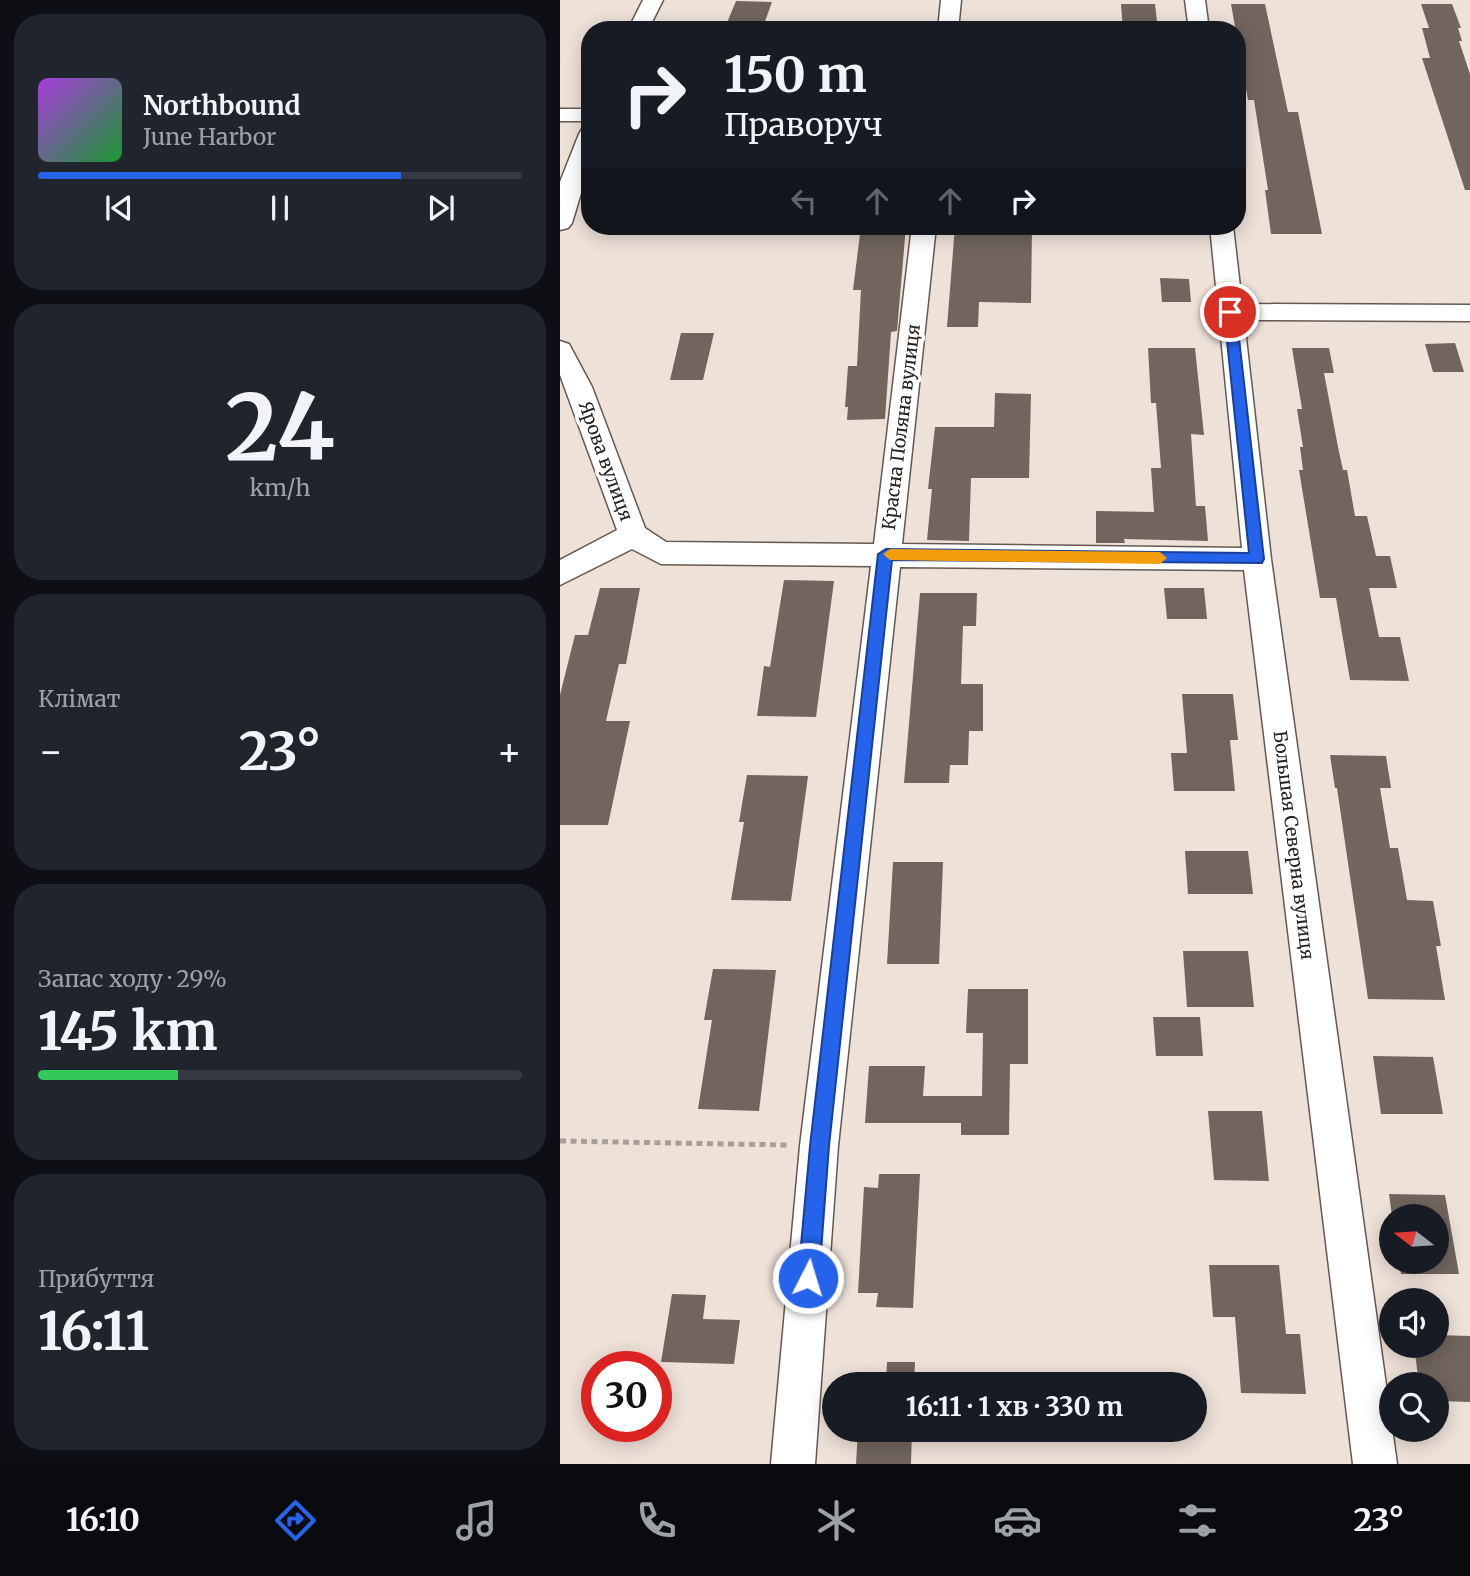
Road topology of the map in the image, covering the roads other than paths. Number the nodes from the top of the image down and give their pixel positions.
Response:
1 (653, 0) edge
2 (951, 0) edge
3 (1195, 0) edge
4 (642, 21) edge
5 (948, 21) edge
6 (1198, 21) edge
7 (560, 115) edge
8 (581, 115) edge
9 (581, 157) edge
10 (560, 223) edge
11 (923, 235) edge
12 (1222, 235) edge
13 (1230, 312) junction
14 (1470, 313) edge
15 (560, 350) edge
16 (633, 535) junction
17 (886, 554) junction
18 (1257, 559) junction
19 (560, 574) edge
20 (793, 1464) edge
21 (1375, 1464) edge

1 - 4 street
2 - 5 street
3 - 6 street
7 - 8 street
9 - 10 street
11 - 17 street, Красна Поляна вулиця
12 - 13 street, Большая Северна вулиця
13 - 14 street
13 - 18 street, Большая Северна вулиця
15 - 16 street, Ярова вулиця
16 - 17 street
16 - 19 street, Ярова вулиця
17 - 18 street
17 - 20 street, Красна Поляна вулиця
18 - 21 street, Большая Северна вулиця

